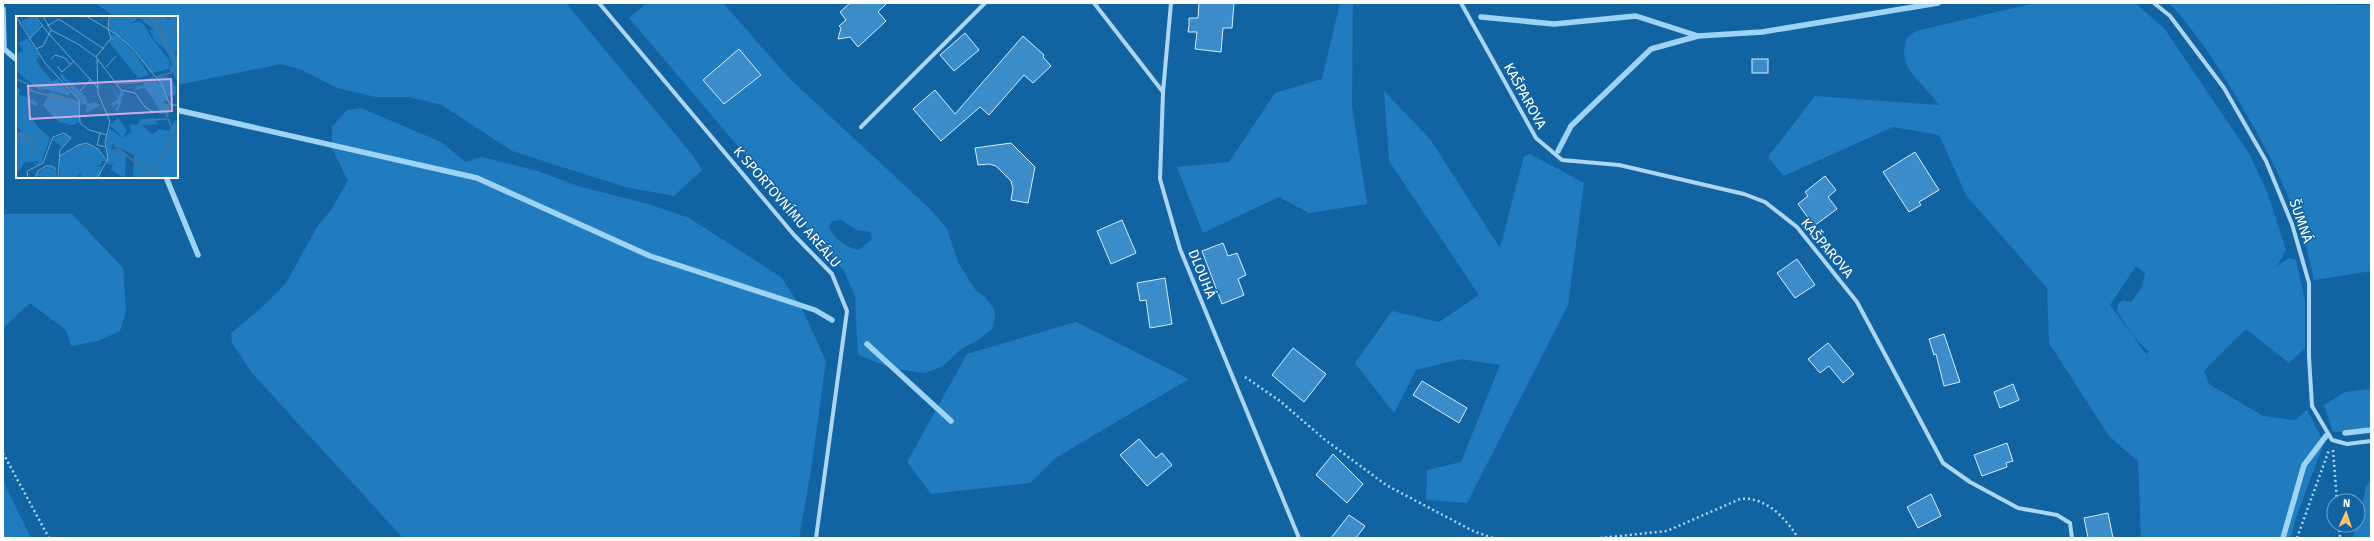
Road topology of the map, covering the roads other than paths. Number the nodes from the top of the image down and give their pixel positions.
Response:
1 (598, 3) edge
2 (985, 3) edge
3 (1094, 3) edge
4 (1171, 3) edge
5 (1461, 3) edge
6 (2154, 3) edge
7 (1163, 92) junction
8 (861, 126) dead end
9 (2371, 441) edge
10 (816, 538) edge
11 (1299, 538) edge
12 (2072, 538) edge

1 - 10 street, K SPORTOVNÍMU AREÁLU
2 - 8 street
3 - 7 street
4 - 7 street, DLOUHÁ
5 - 12 street, KAŠPAROVA
6 - 9 street, ŠUMNÁ
7 - 11 street, DLOUHÁ

